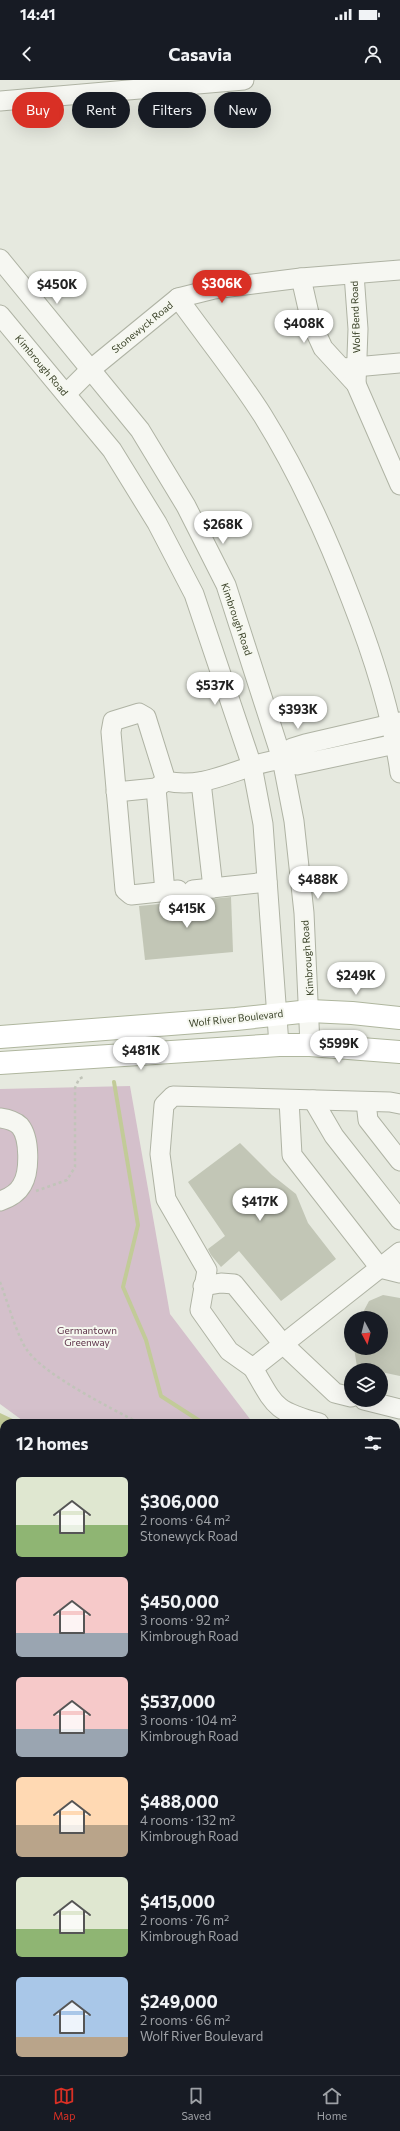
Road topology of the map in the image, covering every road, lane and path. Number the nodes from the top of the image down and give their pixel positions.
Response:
1 (244, 80) edge
2 (0, 101) edge
3 (0, 259) edge
4 (400, 270) edge
5 (354, 274) junction
6 (301, 278) junction
7 (178, 298) junction
8 (0, 314) edge
9 (400, 363) edge
10 (90, 370) junction
11 (351, 373) junction
12 (66, 394) junction
13 (399, 481) edge
14 (396, 723) edge
15 (398, 744) edge
16 (282, 759) junction
17 (252, 766) junction
18 (400, 773) edge
19 (201, 782) junction
20 (161, 784) junction
21 (116, 792) junction
22 (267, 882) junction
23 (213, 888) junction
24 (178, 891) junction
25 (310, 1012) junction
26 (277, 1014) junction
27 (400, 1018) edge
28 (0, 1037) edge
29 (279, 1045) junction
30 (310, 1045) junction
31 (400, 1052) edge
32 (0, 1063) edge
33 (87, 1074) dead end
34 (289, 1100) junction
35 (313, 1100) junction
36 (366, 1102) junction
37 (400, 1104) edge
38 (0, 1118) edge
39 (400, 1161) edge
40 (30, 1193) dead end
41 (0, 1201) edge
42 (400, 1220) edge
43 (400, 1252) edge
44 (380, 1268) junction
45 (400, 1274) edge
46 (0, 1282) edge
47 (204, 1286) junction
48 (283, 1344) junction
49 (253, 1368) junction
50 (344, 1395) edge
51 (388, 1406) edge
52 (400, 1409) edge
53 (132, 1419) edge
54 (304, 1419) edge

1 - 2 street
3 - 10 street, Kimbrough Road
4 - 5 street, Stonewyck Road
5 - 6 street, Stonewyck Road
5 - 11 street, Wolf Bend Road
6 - 7 street, Stonewyck Road
6 - 11 street, Wolf Bend Road
7 - 10 street, Stonewyck Road
7 - 14 street
8 - 12 street, Kimbrough Road
9 - 11 street
10 - 12 street, Stonewyck Road
10 - 16 street, Kimbrough Road
11 - 13 street, Wolf Bend Road
12 - 17 street, Kimbrough Road
14 - 15 street
14 - 16 street
15 - 16 street
15 - 18 street
16 - 17 street
16 - 25 street, Kimbrough Road
17 - 19 street
17 - 22 street, Kimbrough Road
19 - 20 street
19 - 23 street
20 - 21 street
20 - 21 street
20 - 24 street
21 - 24 street
22 - 23 street
22 - 26 street, Kimbrough Road
23 - 24 street
25 - 26 main road, Wolf River Boulevard
25 - 27 main road, Wolf River Boulevard
25 - 30 street, Kimbrough Road
26 - 28 main road, Wolf River Boulevard
26 - 29 street, Kimbrough Road
29 - 30 main road
29 - 32 main road
30 - 31 main road
33 - 40 path
34 - 35 street
34 - 44 street
34 - 47 street
35 - 36 street
35 - 42 street
36 - 37 street
36 - 39 street
38 - 41 street
43 - 44 street
44 - 45 street
44 - 48 street
46 - 53 path
47 - 48 street
47 - 49 street
48 - 49 street
48 - 50 street
49 - 54 street
51 - 52 street

